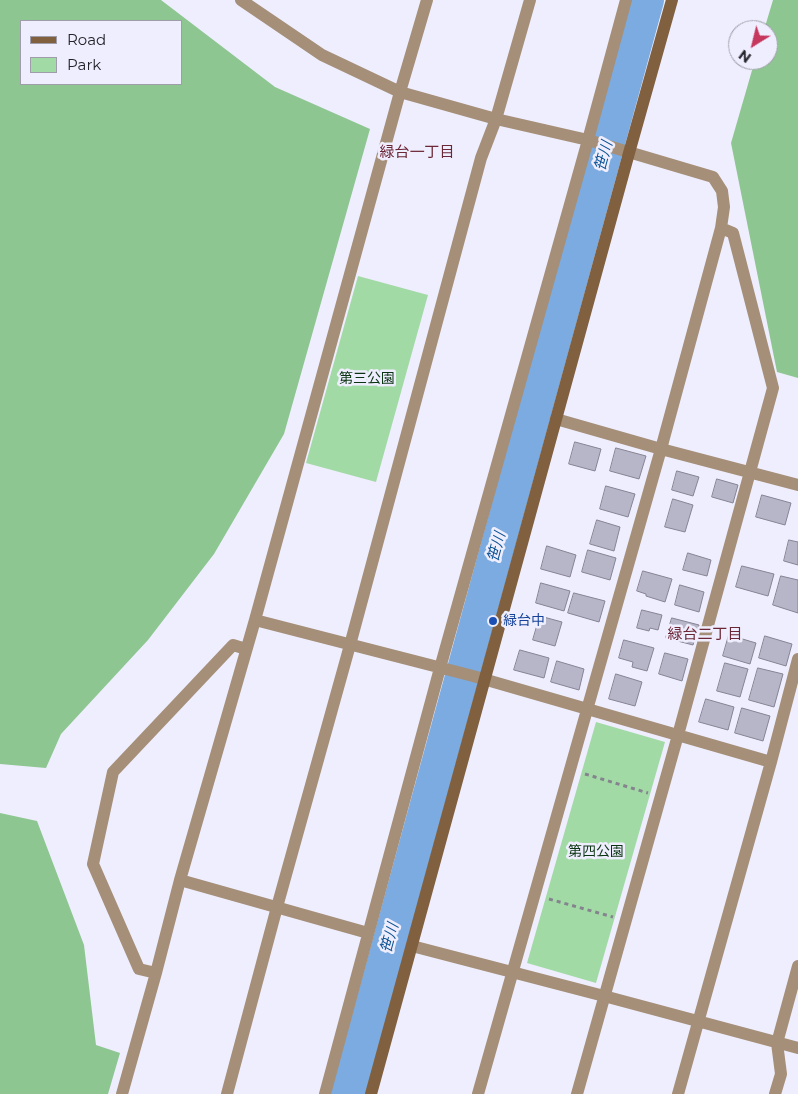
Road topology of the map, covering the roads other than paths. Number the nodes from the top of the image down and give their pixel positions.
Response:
1 (241, 0) edge
2 (427, 0) edge
3 (530, 0) edge
4 (626, 0) edge
5 (672, 0) edge
6 (400, 92) junction
7 (496, 119) junction
8 (594, 142) junction
9 (623, 151) junction
10 (721, 228) junction
11 (556, 419) junction
12 (661, 449) junction
13 (751, 472) junction
14 (798, 485) edge
15 (254, 620) junction
16 (350, 645) junction
17 (246, 648) junction
18 (798, 659) edge
19 (446, 669) junction
20 (485, 680) junction
21 (793, 694) edge
22 (588, 710) junction
23 (678, 735) junction
24 (771, 762) junction
25 (180, 880) junction
26 (277, 907) junction
27 (368, 933) junction
28 (412, 946) junction
29 (798, 966) edge
30 (513, 972) junction
31 (156, 973) junction
32 (604, 996) junction
33 (698, 1021) junction
34 (777, 1043) junction
35 (798, 1048) edge
36 (122, 1094) edge
37 (227, 1094) edge
38 (325, 1094) edge
39 (371, 1094) edge
40 (478, 1094) edge
41 (577, 1094) edge
42 (678, 1094) edge
43 (775, 1094) edge

1 - 6 street
2 - 6 street
3 - 7 street
4 - 8 street
5 - 9 street
6 - 7 street
6 - 15 street
7 - 8 street
7 - 16 street
8 - 9 street
8 - 19 street
9 - 10 street
9 - 11 street
10 - 12 street
10 - 13 street
11 - 12 street
11 - 20 street
12 - 13 street
12 - 22 street
13 - 14 street
13 - 23 street
15 - 16 street
15 - 17 street
16 - 19 street
16 - 26 street
17 - 25 street
17 - 31 street
18 - 21 street
19 - 20 street
19 - 27 street
20 - 22 street
20 - 28 street
21 - 24 street
22 - 23 street
22 - 30 street
23 - 24 street
23 - 32 street
24 - 33 street
25 - 26 street
25 - 31 street
26 - 27 street
26 - 37 street
27 - 38 street
28 - 30 street
28 - 39 street
29 - 34 street
30 - 32 street
30 - 40 street
31 - 36 street
32 - 33 street
32 - 41 street
33 - 34 street
33 - 42 street
34 - 35 street
34 - 43 street

